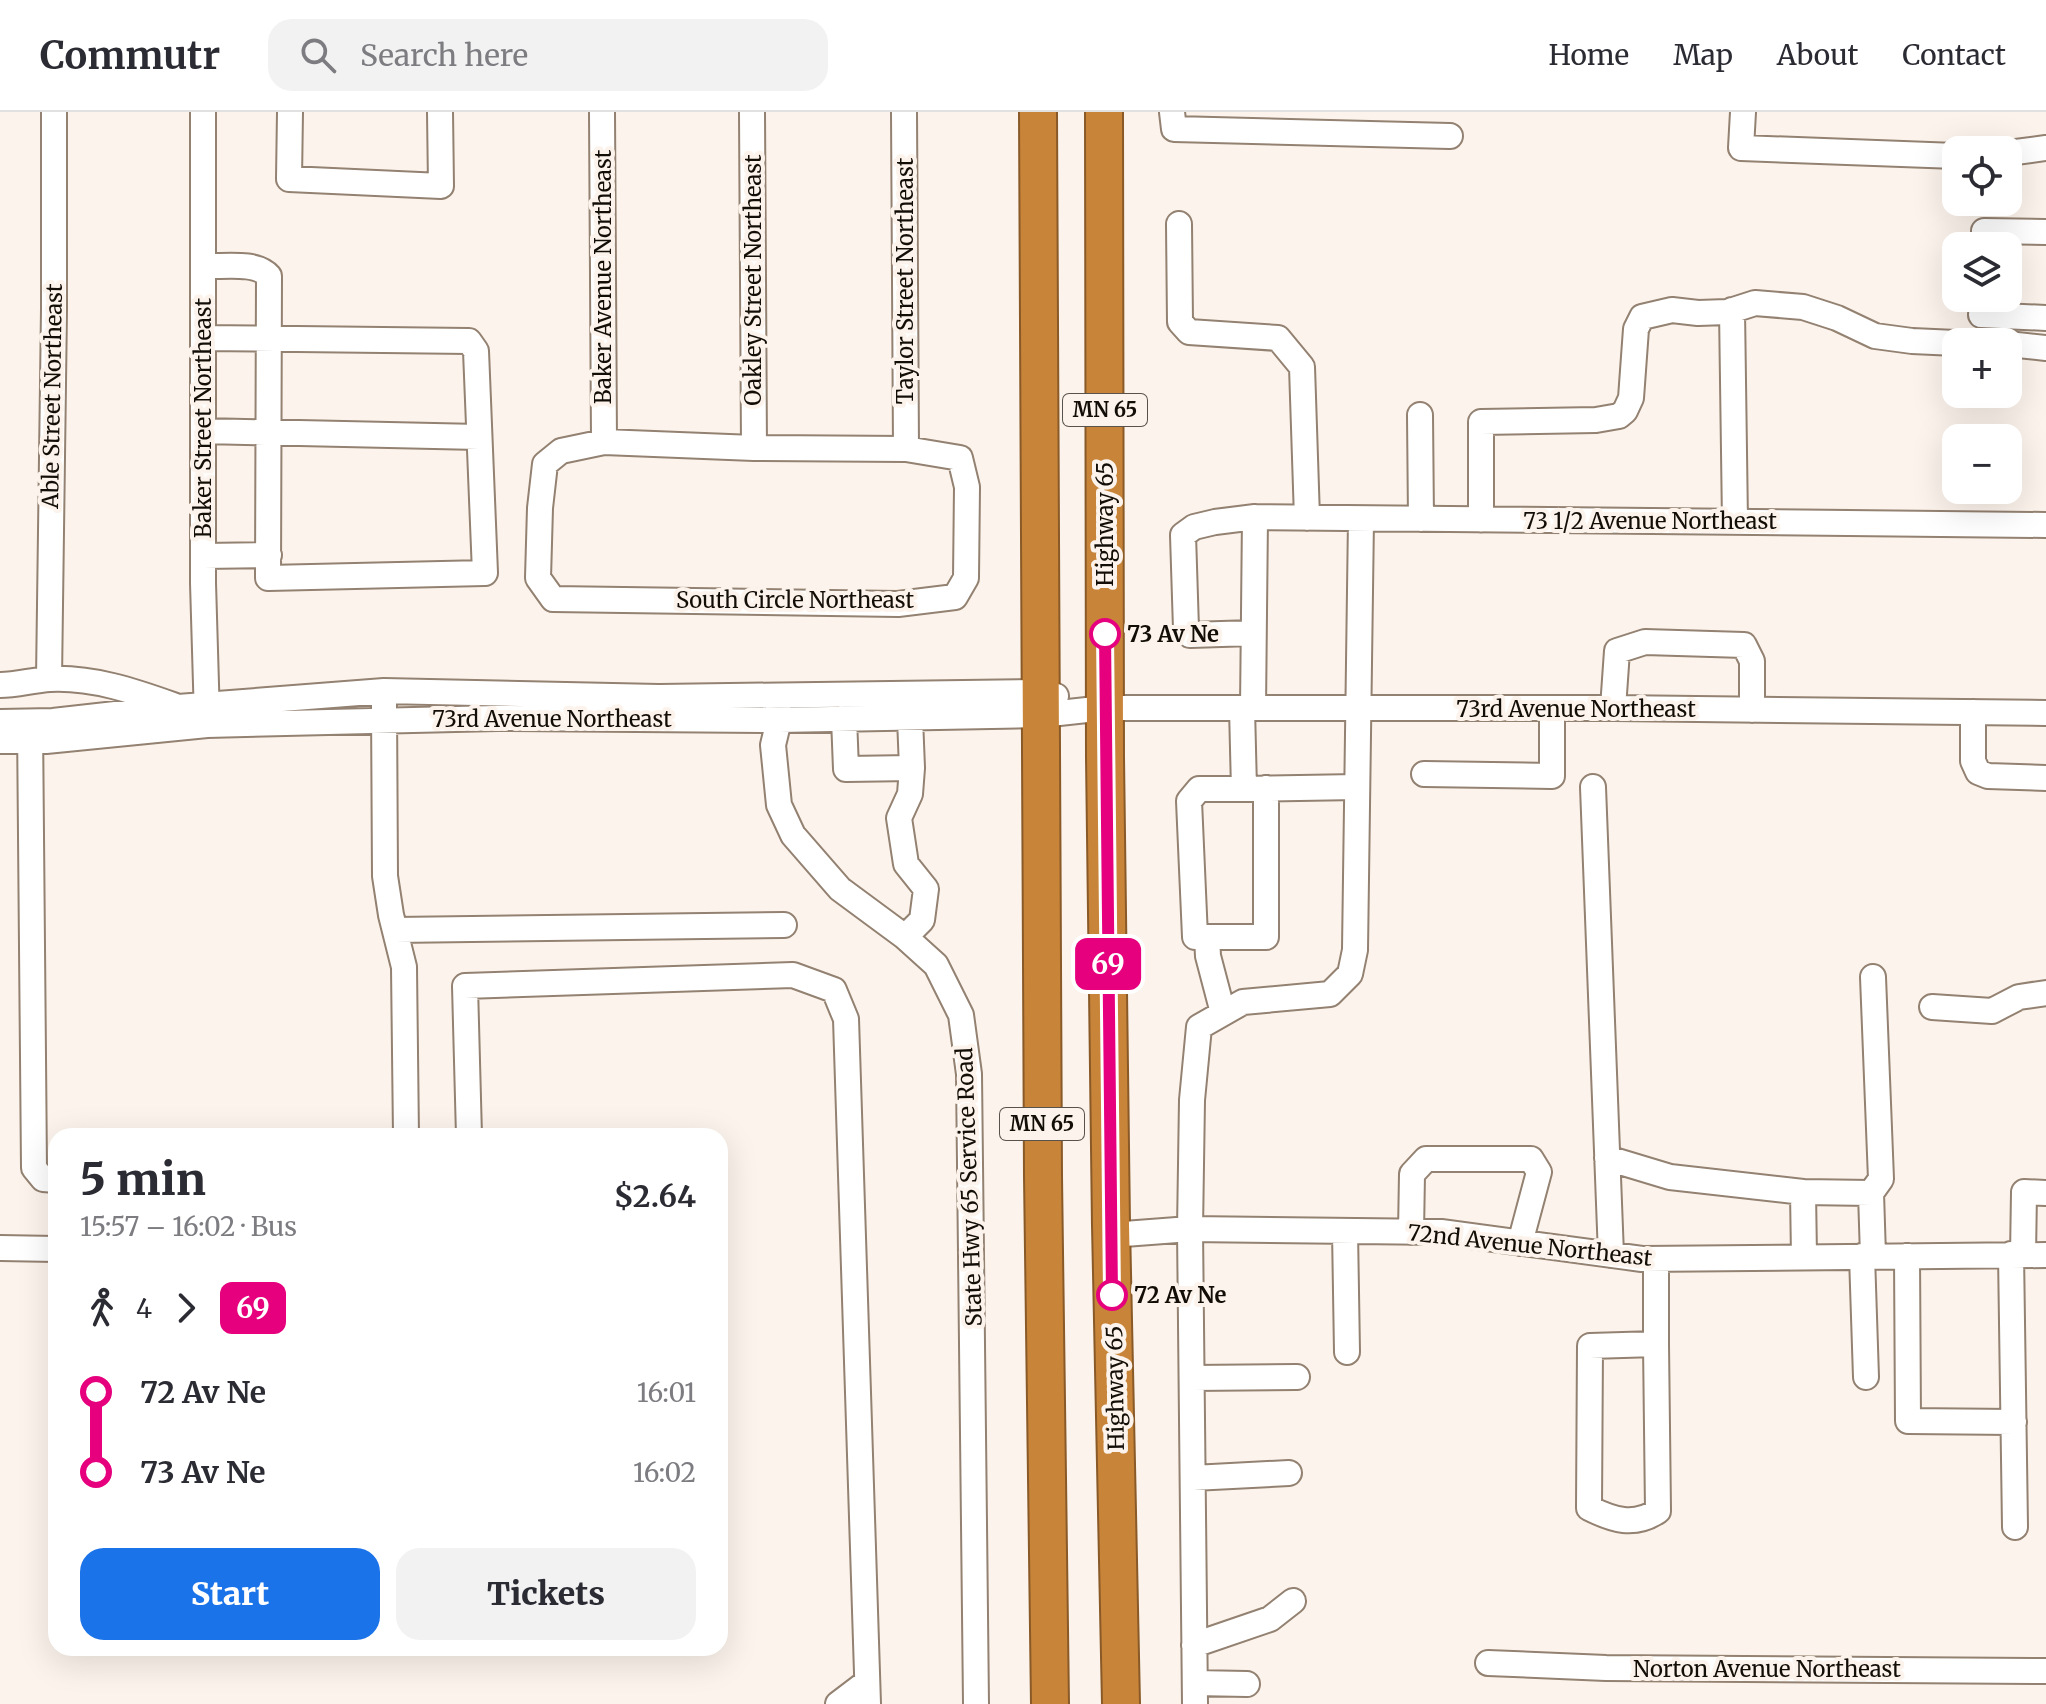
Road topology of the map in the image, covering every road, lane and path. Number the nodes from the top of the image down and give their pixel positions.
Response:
1 (54, 112) edge
2 (203, 112) edge
3 (290, 112) edge
4 (440, 112) edge
5 (602, 112) edge
6 (752, 112) edge
7 (904, 112) edge
8 (1038, 112) edge
9 (1104, 112) edge
10 (1743, 112) edge
11 (1173, 121) edge
12 (1450, 136) dead end
13 (2046, 148) edge
14 (2022, 151) edge
15 (1942, 155) edge
16 (1179, 224) dead end
17 (1984, 232) edge
18 (2046, 232) edge
19 (203, 266) junction
20 (1732, 310) junction
21 (1981, 312) edge
22 (2046, 318) edge
23 (203, 338) junction
24 (267, 339) junction
25 (1942, 342) edge
26 (2022, 345) edge
27 (2046, 348) edge
28 (1420, 415) dead end
29 (203, 431) junction
30 (267, 432) junction
31 (479, 437) junction
32 (604, 442) junction
33 (754, 448) junction
34 (906, 449) junction
35 (1255, 517) junction
36 (1307, 518) junction
37 (1361, 519) junction
38 (1421, 519) junction
39 (1481, 520) junction
40 (1735, 522) junction
41 (2046, 525) edge
42 (269, 555) junction
43 (203, 556) junction
44 (1253, 633) junction
45 (49, 679) junction
46 (0, 685) edge
47 (384, 691) junction
48 (1041, 704) junction
49 (178, 707) junction
50 (1358, 707) junction
51 (778, 708) junction
52 (1105, 708) junction
53 (1247, 708) junction
54 (1552, 708) junction
55 (1613, 708) junction
56 (1752, 710) junction
57 (1973, 712) junction
58 (2046, 713) edge
59 (206, 715) junction
60 (844, 718) junction
61 (910, 718) junction
62 (384, 721) junction
63 (0, 722) edge
64 (31, 732) junction
65 (0, 741) edge
66 (912, 768) junction
67 (1424, 774) dead end
68 (2046, 778) edge
69 (1357, 787) junction
70 (1593, 787) dead end
71 (1255, 789) junction
72 (784, 925) dead end
73 (395, 930) junction
74 (905, 937) junction
75 (1207, 937) junction
76 (1873, 977) dead end
77 (2046, 993) edge
78 (1932, 1007) dead end
79 (1223, 1013) junction
80 (406, 1128) edge
81 (469, 1128) edge
82 (1607, 1158) junction
83 (48, 1179) edge
84 (1803, 1192) junction
85 (1871, 1193) junction
86 (2046, 1193) edge
87 (1190, 1229) junction
88 (1345, 1231) junction
89 (1411, 1232) junction
90 (1111, 1235) junction
91 (1520, 1243) junction
92 (0, 1248) edge
93 (48, 1249) edge
94 (1611, 1255) junction
95 (2027, 1255) edge
96 (1868, 1256) junction
97 (1907, 1256) junction
98 (1804, 1257) junction
99 (1656, 1259) junction
100 (1656, 1344) junction
101 (1347, 1352) dead end
102 (1297, 1377) dead end
103 (1866, 1377) dead end
104 (1192, 1378) junction
105 (2014, 1422) junction
106 (1289, 1473) dead end
107 (1193, 1478) junction
108 (2015, 1527) dead end
109 (1293, 1601) dead end
110 (1194, 1645) junction
111 (1488, 1663) dead end
112 (2046, 1671) edge
113 (1247, 1684) dead end
114 (868, 1693) edge
115 (1195, 1694) edge
116 (838, 1704) edge
117 (976, 1704) edge
118 (1050, 1704) edge
119 (1121, 1704) edge

1 - 45 street, Able Street Northeast
2 - 19 street, Baker Street Northeast
3 - 4 street
5 - 32 street, Baker Avenue Northeast
6 - 33 street, Oakley Street Northeast
7 - 34 street, Taylor Street Northeast
8 - 48 highway, MN 65
9 - 52 highway, Highway 65 / MN 65
10 - 15 street
11 - 12 street
13 - 14 street
16 - 36 street
17 - 18 street
19 - 23 street, Baker Street Northeast
19 - 24 street
20 - 25 street
20 - 39 street
20 - 40 street
21 - 22 street
23 - 24 street
23 - 29 street, Baker Street Northeast
24 - 30 street
24 - 31 street
26 - 27 street
28 - 38 street
29 - 30 street
29 - 43 street, Baker Street Northeast
30 - 31 street
30 - 42 street
31 - 42 street
32 - 33 street, South Circle Northeast
32 - 34 street, South Circle Northeast
33 - 34 street, South Circle Northeast
35 - 36 street, 73 1/2 Avenue Northeast
35 - 44 street
35 - 44 street, 73 1/2 Avenue Northeast
36 - 37 street, 73 1/2 Avenue Northeast
37 - 38 street, 73 1/2 Avenue Northeast
37 - 50 street
38 - 39 street, 73 1/2 Avenue Northeast
39 - 40 street, 73 1/2 Avenue Northeast
40 - 41 street, 73 1/2 Avenue Northeast
42 - 43 street
43 - 59 street, Baker Street Northeast
44 - 53 street
45 - 46 street, 73rd Avenue Northeast
45 - 49 street, 73rd Avenue Northeast
47 - 51 street, 73rd Avenue Northeast
47 - 59 street, 73rd Avenue Northeast
47 - 62 street
48 - 51 street, 73rd Avenue Northeast
48 - 52 street, 73rd Avenue Northeast
48 - 61 street, 73rd Avenue Northeast
48 - 118 highway, MN 65
49 - 59 street, 73rd Avenue Northeast
49 - 64 street, 73rd Avenue Northeast
50 - 53 street, 73rd Avenue Northeast
50 - 54 street, 73rd Avenue Northeast
50 - 69 street
51 - 60 street, 73rd Avenue Northeast
51 - 62 street, 73rd Avenue Northeast
51 - 74 street, State Hwy 65 Service Road
52 - 53 street, 73rd Avenue Northeast
52 - 90 highway, Highway 65 / MN 65
53 - 71 street
54 - 55 street, 73rd Avenue Northeast
54 - 67 street
55 - 56 street, 73rd Avenue Northeast
55 - 56 street
56 - 57 street, 73rd Avenue Northeast
57 - 58 street, 73rd Avenue Northeast
57 - 68 street
59 - 62 street, 73rd Avenue Northeast
59 - 64 street, 73rd Avenue Northeast
60 - 61 street, 73rd Avenue Northeast
60 - 66 street
61 - 66 street
62 - 73 street
63 - 64 street, 73rd Avenue Northeast
64 - 65 street, 73rd Avenue Northeast
64 - 83 street
66 - 74 street
69 - 71 street
69 - 79 street
70 - 82 street
71 - 75 street
71 - 75 street
72 - 73 street
73 - 80 street
74 - 117 street, State Hwy 65 Service Road
75 - 79 street
76 - 85 street
77 - 78 street
79 - 87 street
81 - 114 street
82 - 84 street
82 - 94 street
84 - 85 street
84 - 98 street
85 - 96 street
86 - 95 street
87 - 88 street, 72nd Avenue Northeast
87 - 90 street, 72nd Avenue Northeast
87 - 104 street
88 - 89 street, 72nd Avenue Northeast
88 - 101 street
89 - 91 street, 72nd Avenue Northeast
89 - 91 street
90 - 119 highway, Highway 65 / MN 65
91 - 94 street, 72nd Avenue Northeast
92 - 93 street
94 - 99 street, 72nd Avenue Northeast
95 - 97 street, 72nd Avenue Northeast
95 - 105 street
96 - 97 street, 72nd Avenue Northeast
96 - 98 street, 72nd Avenue Northeast
96 - 103 street
97 - 105 street
98 - 99 street, 72nd Avenue Northeast
99 - 100 street
100 - 100 street
102 - 104 street
104 - 107 street
105 - 108 street
106 - 107 street
107 - 110 street
109 - 110 street
110 - 115 street
111 - 112 street, Norton Avenue Northeast
113 - 115 street
114 - 116 street

